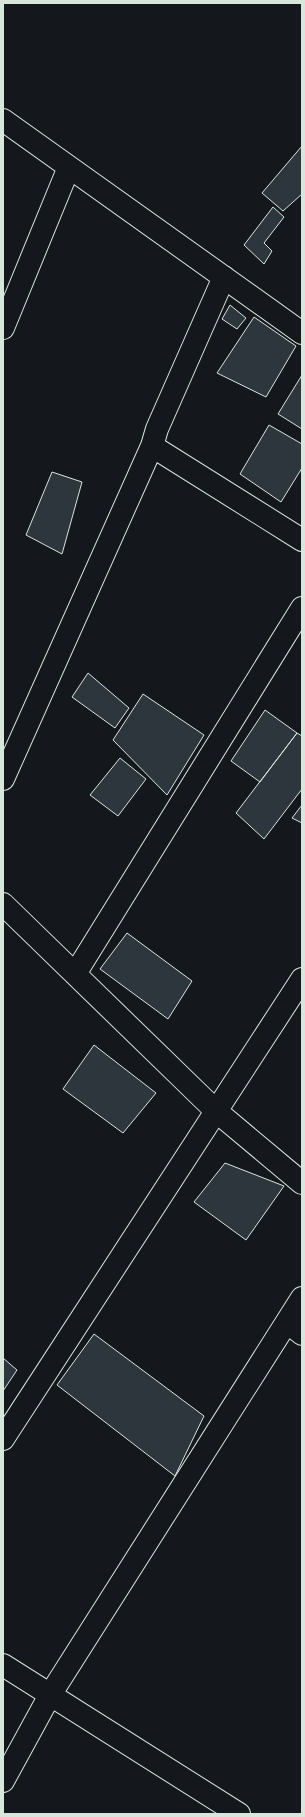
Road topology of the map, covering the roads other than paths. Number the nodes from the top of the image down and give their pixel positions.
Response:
1 (3, 120) edge
2 (70, 167) junction
3 (224, 277) junction
4 (3, 328) edge
5 (302, 333) edge
6 (152, 446) junction
7 (302, 540) edge
8 (302, 608) edge
9 (3, 779) edge
10 (3, 904) edge
11 (75, 974) junction
12 (302, 979) edge
13 (216, 1111) junction
14 (302, 1183) edge
15 (302, 1298) edge
16 (294, 1328) edge
17 (3, 1439) edge
18 (3, 1665) edge
19 (50, 1695) junction
20 (3, 1781) edge
21 (239, 1814) edge

1 - 2 street
2 - 3 street
2 - 4 street
3 - 5 street
3 - 6 street
6 - 7 street
6 - 9 street
8 - 11 street
10 - 11 street
11 - 13 street
12 - 13 street
13 - 14 street
13 - 17 street
15 - 16 street
16 - 19 street
18 - 19 street
19 - 20 street
19 - 21 street

